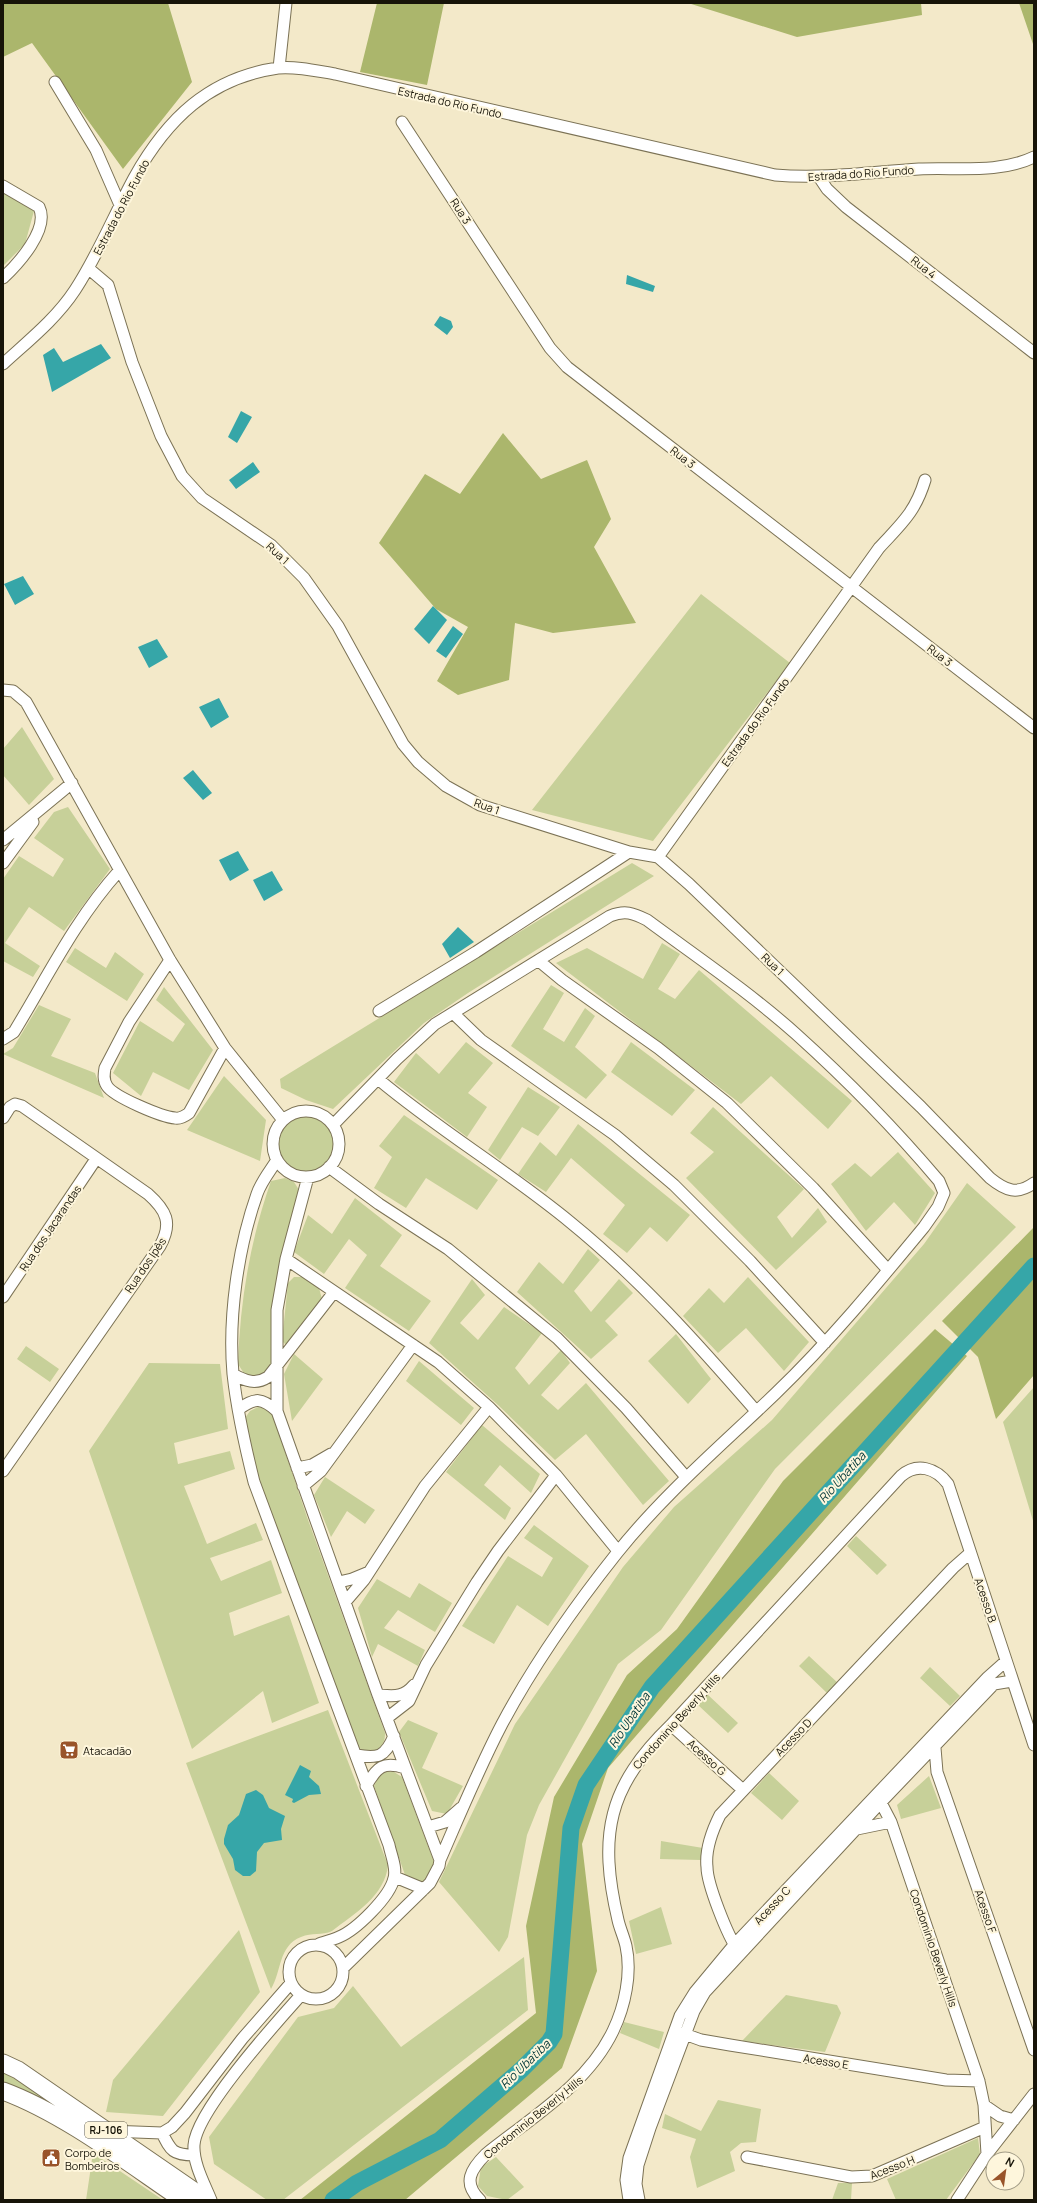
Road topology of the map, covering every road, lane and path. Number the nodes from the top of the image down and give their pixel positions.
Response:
1 (286, 3) edge
2 (279, 68) junction
3 (55, 82) dead end
4 (402, 122) dead end
5 (1034, 157) edge
6 (819, 177) junction
7 (3, 186) edge
8 (120, 205) junction
9 (88, 268) junction
10 (3, 278) edge
11 (1034, 352) edge
12 (3, 364) edge
13 (925, 480) dead end
14 (852, 588) junction
15 (3, 690) edge
16 (1034, 728) edge
17 (72, 783) junction
18 (40, 811) junction
19 (3, 840) edge
20 (629, 852) junction
21 (658, 857) junction
22 (3, 863) edge
23 (119, 871) junction
24 (170, 960) junction
25 (539, 961) junction
26 (379, 1012) dead end
27 (453, 1013) junction
28 (3, 1039) edge
29 (225, 1048) junction
30 (378, 1079) junction
31 (3, 1118) edge
32 (283, 1120) junction
33 (333, 1125) junction
34 (96, 1159) junction
35 (277, 1160) junction
36 (330, 1167) junction
37 (308, 1177) junction
38 (1034, 1183) edge
39 (286, 1259) junction
40 (888, 1270) junction
41 (334, 1292) junction
42 (3, 1297) edge
43 (825, 1343) junction
44 (413, 1345) junction
45 (276, 1367) junction
46 (233, 1374) junction
47 (489, 1407) junction
48 (239, 1409) junction
49 (277, 1411) junction
50 (756, 1411) junction
51 (333, 1453) junction
52 (4, 1467) edge
53 (922, 1467) joint
54 (297, 1468) junction
55 (556, 1475) junction
56 (686, 1477) junction
57 (303, 1486) junction
58 (618, 1552) junction
59 (970, 1554) junction
60 (369, 1572) junction
61 (339, 1582) junction
62 (346, 1601) junction
63 (1006, 1661) junction
64 (418, 1680) junction
65 (991, 1681) junction
66 (1012, 1681) junction
67 (378, 1695) junction
68 (387, 1718) junction
69 (672, 1725) junction
70 (394, 1736) junction
71 (932, 1744) junction
72 (1034, 1745) edge
73 (356, 1755) junction
74 (915, 1760) junction
75 (405, 1768) junction
76 (937, 1772) junction
77 (366, 1786) junction
78 (743, 1790) junction
79 (879, 1798) junction
80 (464, 1805) junction
81 (891, 1822) junction
82 (428, 1828) junction
83 (857, 1829) junction
84 (440, 1860) junction
85 (394, 1878) junction
86 (424, 1889) junction
87 (382, 1900) junction
88 (395, 1916) junction
89 (355, 1927) junction
90 (369, 1942) junction
91 (318, 1944) junction
92 (737, 1949) junction
93 (343, 1968) junction
94 (291, 1983) junction
95 (301, 1995) junction
96 (675, 2030) junction
97 (685, 2035) junction
98 (1034, 2050) edge
99 (3, 2063) edge
100 (979, 2081) junction
101 (3, 2091) edge
102 (1034, 2094) edge
103 (984, 2104) junction
104 (1014, 2120) junction
105 (986, 2127) junction
106 (107, 2130) junction
107 (162, 2133) junction
108 (987, 2151) edge
109 (989, 2151) edge
110 (194, 2155) junction
111 (747, 2157) dead end
112 (985, 2157) edge
113 (183, 2200) edge
114 (207, 2200) edge
115 (211, 2200) edge
116 (480, 2200) edge
117 (629, 2200) edge
118 (639, 2200) edge
119 (957, 2200) edge

1 - 2 street
2 - 6 street, Estrada do Rio Fundo
2 - 8 street, Estrada do Rio Fundo
3 - 8 street
4 - 14 street, Rua 3
5 - 6 street, Estrada do Rio Fundo
6 - 11 street, Rua 4
7 - 10 street
8 - 9 street, Estrada do Rio Fundo
9 - 12 street, Estrada do Rio Fundo
9 - 20 street, Rua 1
13 - 14 street, Estrada do Rio Fundo
14 - 16 street, Rua 3
14 - 21 street, Estrada do Rio Fundo
15 - 17 street
17 - 18 street
17 - 23 street
18 - 19 street
18 - 22 street
20 - 21 street, Rua 1
20 - 26 street
21 - 38 street, Rua 1
23 - 24 street
23 - 28 street
24 - 29 street
24 - 29 street
25 - 27 street
25 - 40 street
25 - 40 street
27 - 30 street
27 - 43 street
29 - 32 street
30 - 33 street
30 - 50 street
31 - 34 street, Rua dos Ipês
32 - 33 street
32 - 35 street
33 - 36 street
34 - 42 street, Rua dos Jacarandas
34 - 52 street, Rua dos Ipês
35 - 37 street
35 - 46 street
36 - 37 street
36 - 56 street
37 - 39 street
39 - 41 street
39 - 45 street
40 - 43 street
41 - 44 street
41 - 45 street
43 - 50 street
44 - 47 street
44 - 51 street
45 - 46 street
45 - 49 street
46 - 48 street
47 - 55 street
47 - 60 street
48 - 49 street
48 - 73 street
49 - 54 street
50 - 56 street
51 - 54 street
51 - 57 street
53 - 59 street, Acesso B
53 - 69 street, Condominio Beverly Hills
54 - 57 street
55 - 58 street
55 - 64 street
56 - 58 street
57 - 61 street
58 - 80 street
59 - 63 street, Acesso B
59 - 78 street, Acesso D
60 - 61 street
60 - 62 street
61 - 62 street
62 - 67 street
63 - 65 street, Acesso C
63 - 66 street, Acesso B
64 - 67 street
64 - 68 street
65 - 66 street
65 - 71 street, Acesso C
66 - 72 street, Acesso B
67 - 68 street
68 - 70 street
69 - 78 street, Acesso G
69 - 116 street, Condominio Beverly Hills
70 - 73 street
70 - 75 street
71 - 74 street, Acesso C
71 - 76 street, Acesso F
73 - 77 street
74 - 76 street
74 - 79 street, Acesso C
75 - 77 street
75 - 82 street
76 - 98 street, Acesso F
77 - 85 street
78 - 92 street, Acesso D
79 - 81 street, Condominio Beverly Hills
79 - 83 street, Acesso C
79 - 92 street, Acesso C
80 - 82 street
80 - 84 street
81 - 83 street
81 - 100 street, Condominio Beverly Hills
82 - 84 street
83 - 92 street, Acesso C
84 - 86 street
85 - 86 street
85 - 87 street
86 - 88 street
87 - 88 street
87 - 89 street
88 - 90 street
89 - 90 street
89 - 91 street
90 - 93 street
91 - 93 street
91 - 94 street
92 - 96 street, Acesso C
92 - 97 street, Acesso C
93 - 95 street
94 - 95 street
94 - 107 street
95 - 110 street
96 - 97 street, Acesso E
96 - 117 street, Acesso C
97 - 100 street, Acesso E
97 - 118 street, Acesso C
99 - 106 highway, RJ-106
100 - 103 street, Condominio Beverly Hills
101 - 113 highway, RJ-106
102 - 104 street
103 - 104 street
103 - 105 street, Condominio Beverly Hills
104 - 109 street
105 - 108 street, Condominio Beverly Hills
105 - 111 street, Acesso H
106 - 107 street
106 - 114 highway, RJ-106
107 - 110 street
110 - 115 street
112 - 119 street

